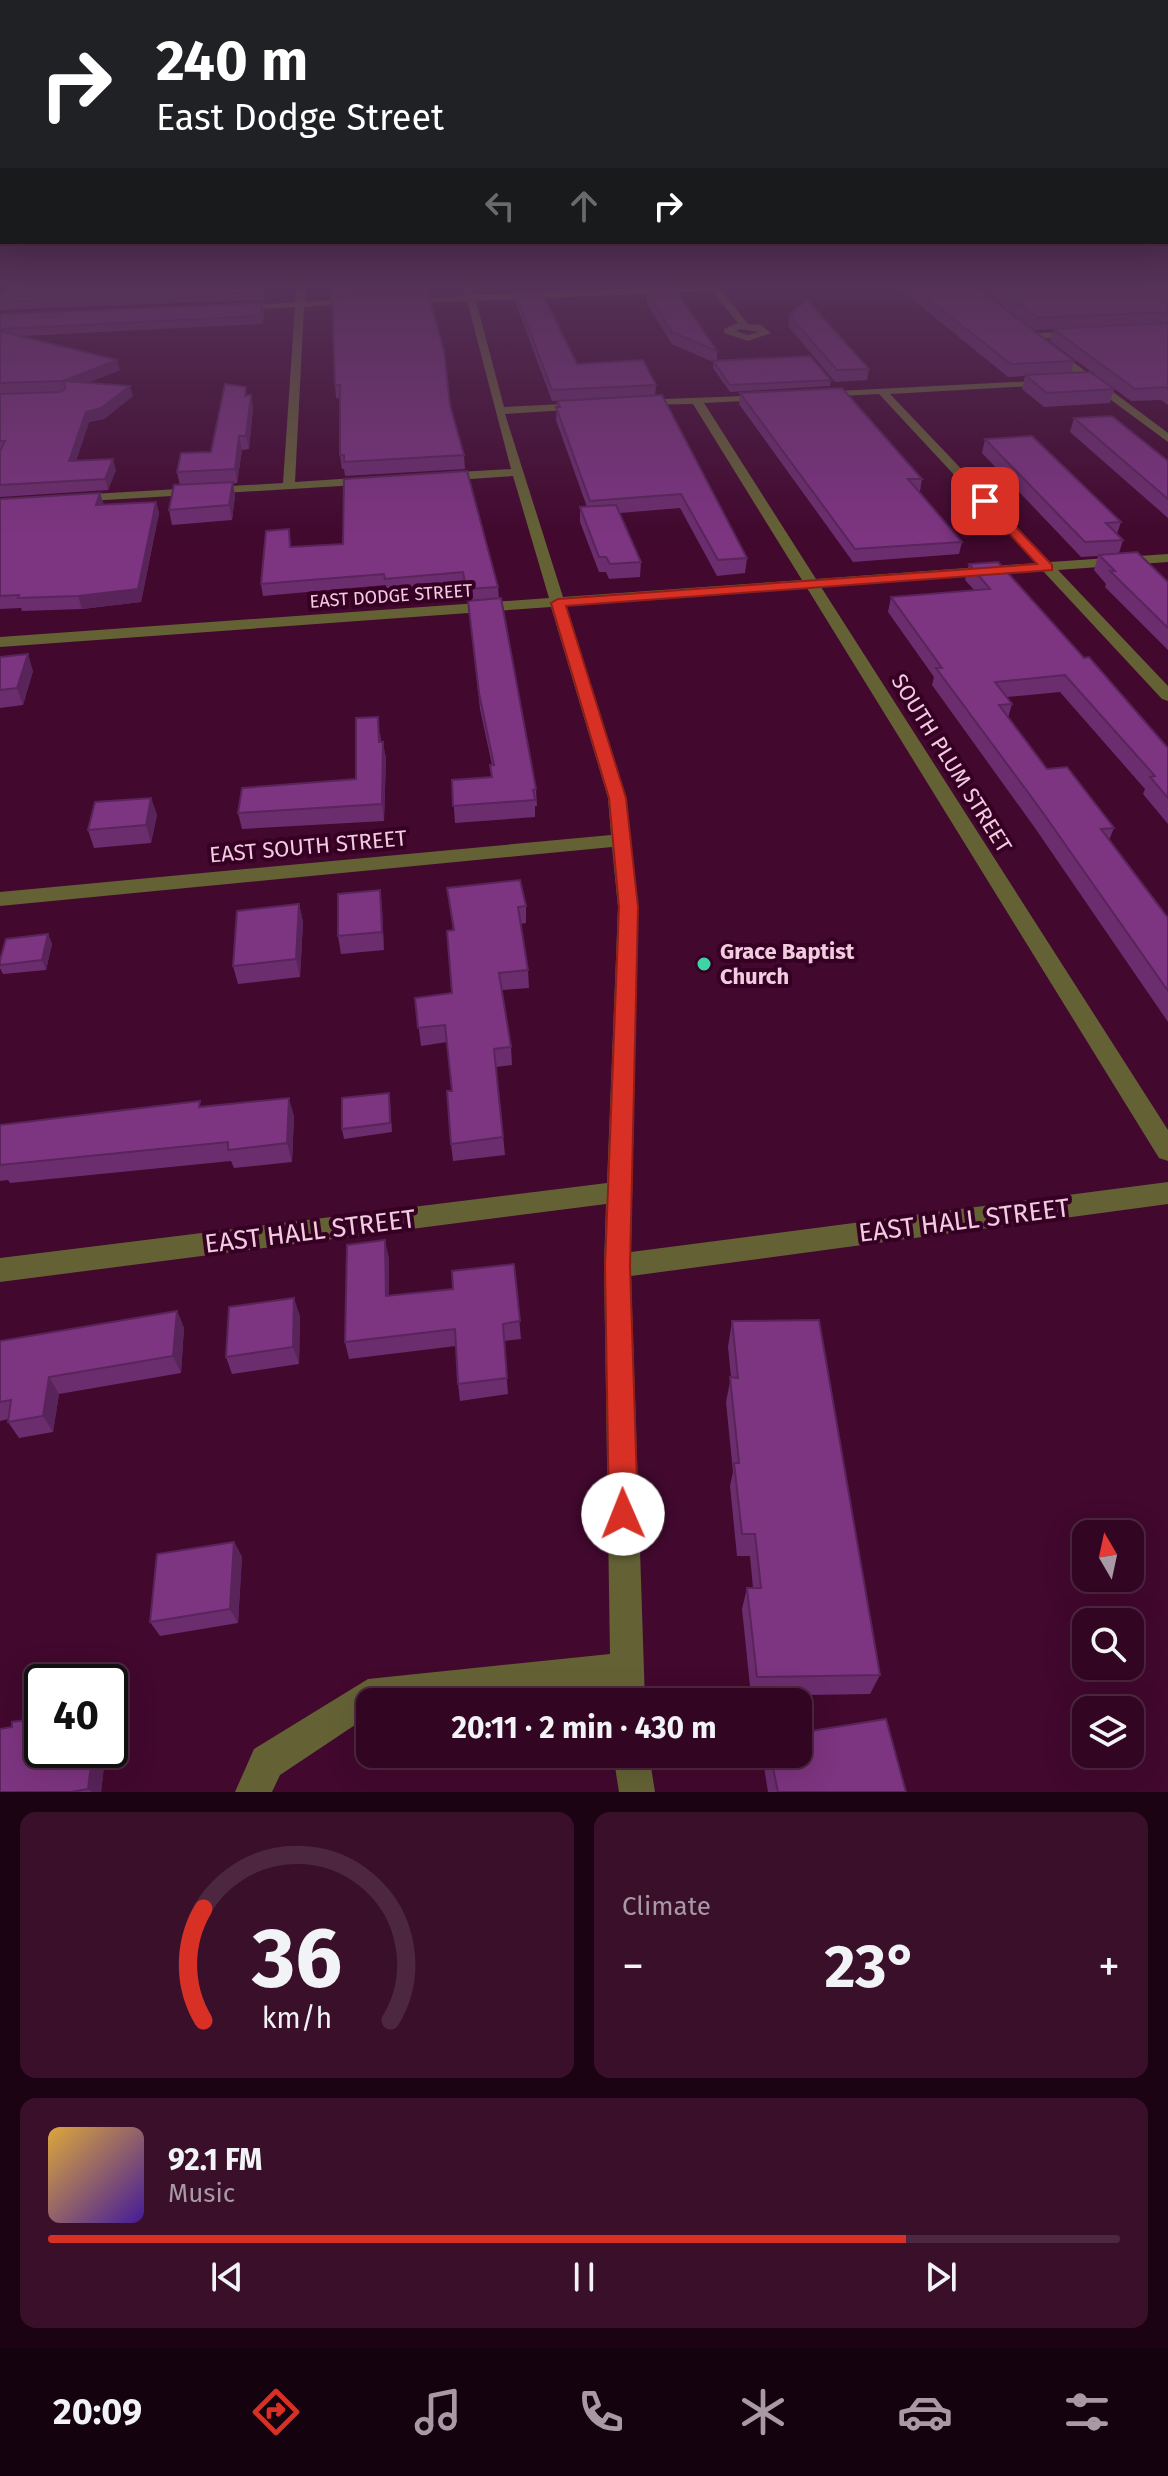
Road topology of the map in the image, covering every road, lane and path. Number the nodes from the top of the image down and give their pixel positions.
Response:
1 (295, 369) edge
2 (488, 369) edge
3 (1075, 369) edge
4 (1089, 379) junction
5 (1075, 380) edge
6 (1060, 381) edge
7 (881, 390) junction
8 (804, 395) edge
9 (773, 396) edge
10 (696, 400) junction
11 (619, 404) edge
12 (589, 406) edge
13 (499, 411) junction
14 (1168, 419) edge
15 (1144, 421) junction
16 (1168, 439) edge
17 (518, 472) junction
18 (426, 478) edge
19 (381, 480) edge
20 (289, 486) junction
21 (61, 500) edge
22 (1168, 558) edge
23 (1047, 567) junction
24 (812, 584) junction
25 (558, 603) junction
26 (0, 642) edge
27 (1168, 696) edge
28 (621, 840) junction
29 (0, 899) edge
30 (1168, 1151) edge
31 (619, 1192) junction
32 (1168, 1193) edge
33 (617, 1266) junction
34 (0, 1270) edge
35 (628, 1686) edge
36 (633, 1768) edge
37 (253, 1792) edge
38 (637, 1792) edge

1 - 20 street
2 - 13 street
3 - 4 street
4 - 5 street
4 - 15 street
6 - 7 street
7 - 8 street
7 - 23 street
9 - 10 street
10 - 11 street
10 - 24 street, SOUTH PLUM STREET
12 - 13 street
13 - 17 street
14 - 15 street
15 - 16 street
17 - 18 street
17 - 25 street
19 - 20 street
20 - 21 street
22 - 23 street, EAST DODGE STREET
23 - 24 street, EAST DODGE STREET
23 - 27 street
24 - 25 street, EAST DODGE STREET
24 - 30 street, SOUTH PLUM STREET
25 - 26 street, EAST DODGE STREET
25 - 28 street
28 - 29 street, EAST SOUTH STREET
28 - 31 street
31 - 33 street
31 - 34 street, EAST HALL STREET
32 - 33 street, EAST HALL STREET
33 - 35 street
35 - 37 street
36 - 38 street

